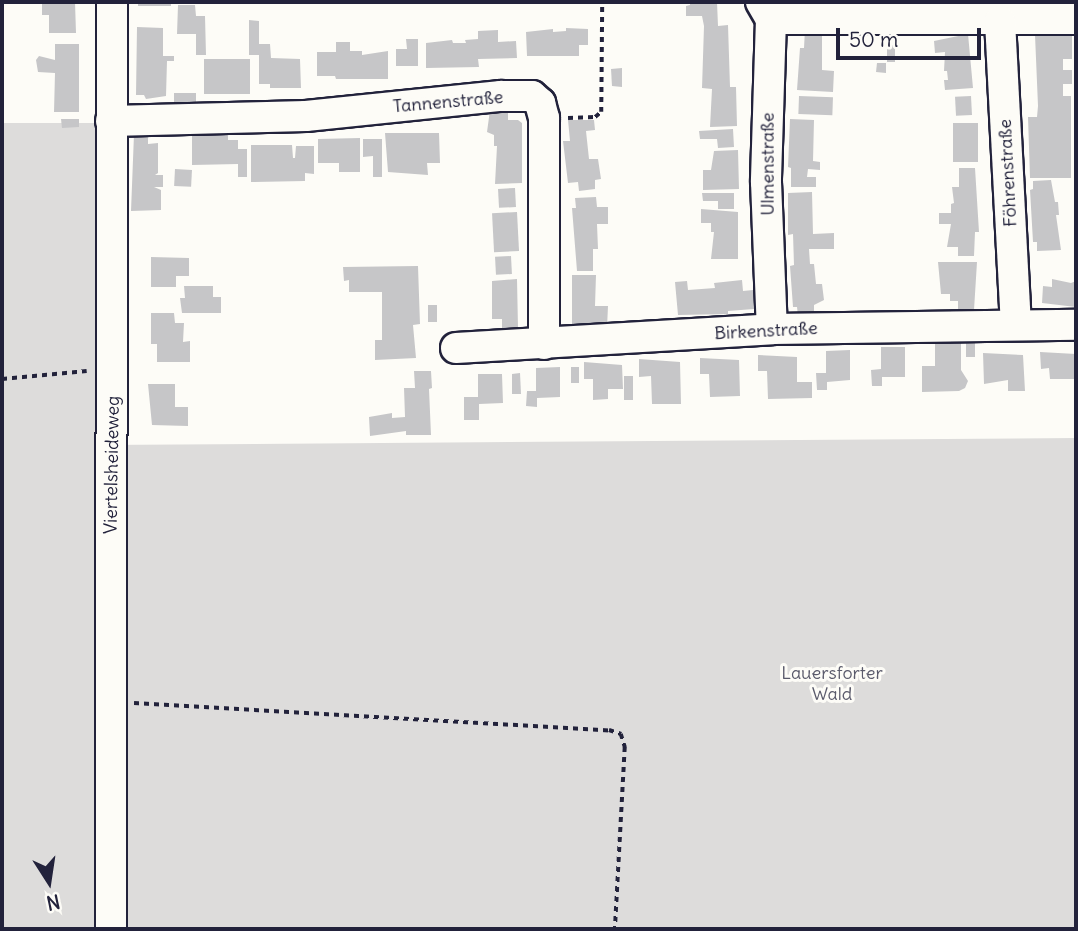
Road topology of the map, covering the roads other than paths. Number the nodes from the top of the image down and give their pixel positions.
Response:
1 (111, 2) edge
2 (766, 10) edge
3 (1076, 19) edge
4 (1000, 21) junction
5 (111, 121) junction
6 (1016, 325) junction
7 (1076, 325) edge
8 (772, 329) junction
9 (544, 344) junction
10 (456, 348) dead end
11 (111, 929) edge

1 - 5 street, Viertelsheideweg
2 - 4 street
2 - 8 street, Ulmenstraße
3 - 4 street
4 - 6 street, Föhrenstraße
5 - 9 street, Tannenstraße
5 - 11 street, Viertelsheideweg
6 - 7 street, Birkenstraße
6 - 8 street, Birkenstraße
8 - 9 street, Birkenstraße
9 - 10 street, Birkenstraße

